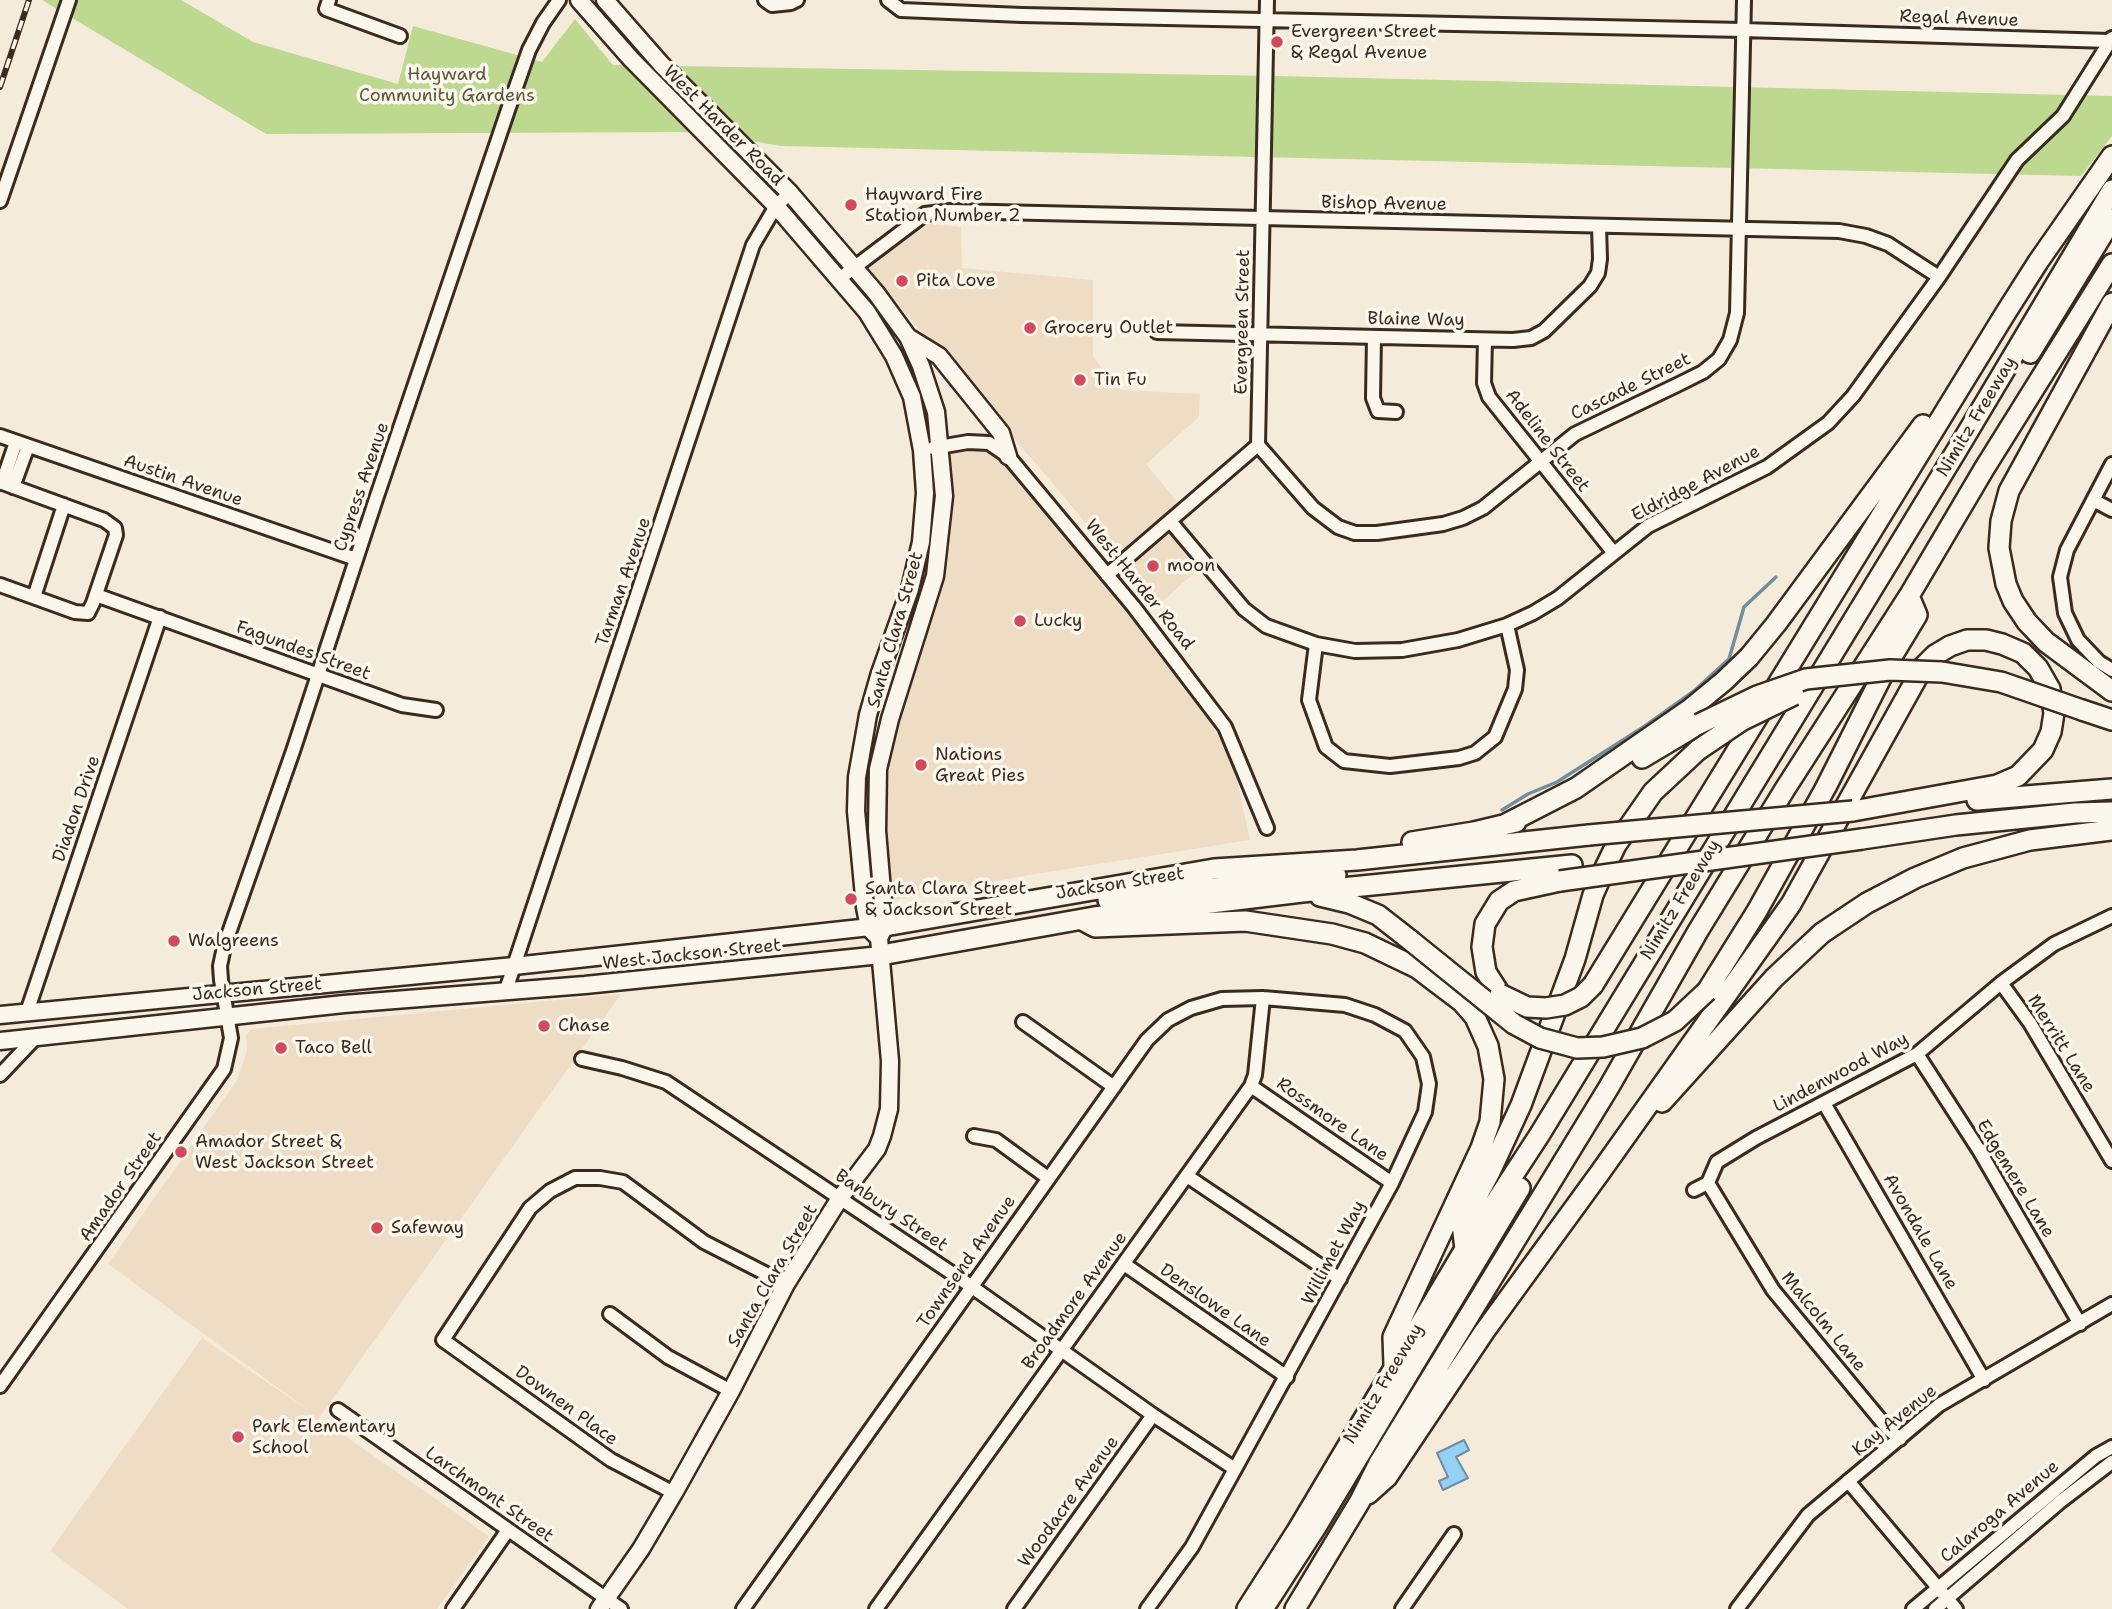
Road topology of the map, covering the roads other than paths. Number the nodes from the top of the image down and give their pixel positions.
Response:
1 (69, 0) edge
2 (329, 0) edge
3 (559, 0) edge
4 (579, 0) edge
5 (605, 0) edge
6 (765, 0) edge
7 (797, 0) edge
8 (888, 0) edge
9 (1267, 0) edge
10 (1744, 0) edge
11 (1267, 20) junction
12 (1743, 30) junction
13 (400, 36) dead end
14 (2111, 40) edge
15 (2112, 156) edge
16 (2112, 190) edge
17 (789, 193) junction
18 (0, 201) edge
19 (776, 206) junction
20 (2112, 219) edge
21 (1263, 220) junction
22 (1599, 226) junction
23 (1738, 228) junction
24 (828, 237) junction
25 (813, 249) junction
26 (2112, 264) edge
27 (855, 268) junction
28 (1939, 277) junction
29 (839, 279) junction
30 (2112, 303) edge
31 (2005, 314) junction
32 (1157, 332) dead end
33 (1261, 335) junction
34 (908, 337) junction
35 (1374, 337) junction
36 (1485, 340) junction
37 (1396, 412) dead end
38 (0, 436) edge
39 (22, 444) junction
40 (1258, 445) junction
41 (941, 447) junction
42 (922, 450) junction
43 (1008, 456) junction
44 (1540, 461) junction
45 (2112, 464) edge
46 (5, 484) edge
47 (2093, 500) junction
48 (64, 505) junction
49 (2112, 510) edge
50 (1170, 521) junction
51 (1613, 552) junction
52 (356, 559) junction
53 (1107, 575) junction
54 (0, 585) edge
55 (96, 595) junction
56 (1909, 596) junction
57 (34, 597) junction
58 (160, 617) junction
59 (1507, 625) junction
60 (1316, 645) junction
61 (2112, 670) edge
62 (318, 675) junction
63 (1837, 677) junction
64 (2112, 691) edge
65 (436, 710) dead end
66 (2112, 720) edge
67 (2112, 789) edge
68 (1853, 811) junction
69 (2112, 812) edge
70 (1504, 825) junction
71 (1267, 828) dead end
72 (2112, 831) edge
73 (1526, 842) junction
74 (1357, 860) junction
75 (1566, 873) junction
76 (1302, 892) junction
77 (2111, 917) edge
78 (1084, 920) junction
79 (879, 937) junction
80 (514, 966) junction
81 (2001, 983) junction
82 (506, 990) junction
83 (223, 994) junction
84 (1263, 998) junction
85 (27, 1013) junction
86 (0, 1015) edge
87 (226, 1016) junction
88 (1023, 1021) dead end
89 (0, 1033) edge
90 (36, 1037) junction
91 (0, 1041) edge
92 (1917, 1054) junction
93 (582, 1059) dead end
94 (0, 1075) edge
95 (1251, 1086) junction
96 (1114, 1087) junction
97 (1824, 1103) junction
98 (974, 1136) dead end
99 (2112, 1161) edge
100 (1599, 1174) junction
101 (1187, 1176) junction
102 (1048, 1178) junction
103 (1392, 1183) junction
104 (1708, 1183) junction
105 (1694, 1190) dead end
106 (840, 1198) junction
107 (1465, 1249) junction
108 (1124, 1264) junction
109 (1340, 1279) junction
110 (786, 1284) junction
111 (972, 1287) junction
112 (2112, 1304) edge
113 (610, 1314) dead end
114 (2080, 1324) junction
115 (1062, 1349) junction
116 (1394, 1365) junction
117 (1287, 1377) junction
118 (1984, 1380) junction
119 (0, 1386) edge
120 (731, 1391) junction
121 (338, 1410) dead end
122 (1153, 1415) junction
123 (1900, 1439) junction
124 (2112, 1447) edge
125 (2112, 1462) edge
126 (1379, 1463) junction
127 (1235, 1469) junction
128 (1848, 1481) junction
129 (674, 1493) junction
130 (1360, 1501) junction
131 (508, 1530) junction
132 (1454, 1534) dead end
133 (1938, 1587) junction
134 (603, 1604) edge
135 (1952, 1604) edge
136 (453, 1609) edge
137 (621, 1609) edge
138 (743, 1609) edge
139 (876, 1609) edge
140 (1014, 1609) edge
141 (1147, 1609) edge
142 (1247, 1609) edge
143 (1263, 1609) edge
144 (1275, 1609) edge
145 (1295, 1609) edge
146 (1402, 1609) edge
147 (1737, 1609) edge
148 (1913, 1609) edge
149 (1935, 1609) edge

1 - 18 street
2 - 13 street
3 - 52 street, Cypress Avenue
4 - 19 main road, West Harder Road
5 - 17 main road, West Harder Road
6 - 7 street
8 - 11 street, Regal Avenue
9 - 11 street, Evergreen Street
10 - 12 street, Cascade Street
11 - 12 street, Regal Avenue
11 - 21 street, Evergreen Street
12 - 14 street, Regal Avenue
12 - 23 street, Cascade Street
14 - 28 street, Eldridge Avenue
15 - 31 highway
16 - 107 highway, Nimitz Freeway
17 - 19 street, Tarman Avenue
17 - 24 main road, West Harder Road
19 - 25 main road, West Harder Road
19 - 80 street, Tarman Avenue
20 - 143 highway
21 - 22 street, Bishop Avenue
21 - 27 street, Bishop Avenue
21 - 33 street, Evergreen Street
22 - 23 street, Bishop Avenue
22 - 36 street, Blaine Way
23 - 28 street, Bishop Avenue
23 - 44 street, Cascade Street
24 - 25 main road
24 - 27 main road, West Harder Road
25 - 29 main road, West Harder Road
26 - 56 highway, Nimitz Freeway
27 - 29 street, Bishop Avenue
27 - 34 main road, Santa Clara Street
28 - 51 street, Eldridge Avenue
29 - 42 main road, Santa Clara Street
30 - 64 highway
31 - 70 highway
31 - 75 highway, bridge
32 - 33 street, Blaine Way
33 - 35 street, Blaine Way
33 - 40 street, Evergreen Street
34 - 41 main road, Santa Clara Street
34 - 43 main road
35 - 36 street, Blaine Way
35 - 37 street
36 - 44 street, Adeline Street
38 - 39 street, Austin Avenue
39 - 46 street
39 - 52 street, Austin Avenue
40 - 44 street, Cascade Street
40 - 50 street
41 - 42 street, West Harder Road
41 - 43 street, West Harder Road
41 - 79 main road, Santa Clara Street
42 - 79 main road, Santa Clara Street
43 - 53 street, West Harder Road
44 - 51 street, Adeline Street
45 - 47 street
46 - 48 street
47 - 49 street
47 - 61 street
48 - 55 street
48 - 57 street
50 - 53 street
50 - 60 street, Eldridge Avenue
51 - 59 street, Eldridge Avenue
52 - 62 street, Cypress Avenue
53 - 71 street, West Harder Road
54 - 57 street
55 - 57 street
55 - 58 street, Fagundes Street
56 - 76 highway, bridge
56 - 126 highway, Nimitz Freeway
58 - 62 street, Fagundes Street
58 - 85 street, Diadon Drive
59 - 60 street, Eldridge Avenue
59 - 60 street
62 - 65 street, Fagundes Street
62 - 83 street, Cypress Avenue
63 - 66 highway, bridge
63 - 70 highway, bridge
63 - 107 highway, bridge
67 - 68 highway
68 - 73 highway, bridge
68 - 100 highway
69 - 75 highway, bridge
70 - 74 highway
72 - 100 highway
73 - 74 highway
73 - 79 highway
74 - 79 highway, Jackson Street
75 - 76 highway, Jackson Street
76 - 78 highway, Jackson Street
77 - 81 street, Lindenwood Way
78 - 79 highway, Jackson Street
78 - 116 highway
79 - 80 main road, West Jackson Street
79 - 82 main road, West Jackson Street
79 - 106 main road, Santa Clara Street
80 - 82 street, Tarman Avenue
80 - 83 main road, Jackson Street
81 - 92 street, Lindenwood Way
81 - 99 street, Merritt Lane
82 - 87 main road, Jackson Street
83 - 85 main road, Jackson Street
83 - 87 street, Amador Street
84 - 95 street, Broadmore Avenue
84 - 96 street, Townsend Avenue
84 - 103 street, Willimet Way
85 - 86 main road, Jackson Street
85 - 89 main road
87 - 90 main road, Jackson Street
87 - 119 street, Amador Street
88 - 96 street
90 - 91 main road, Jackson Street
90 - 94 street
92 - 97 street, Lindenwood Way
92 - 114 street, Edgemere Lane
93 - 106 street, Banbury Street
95 - 101 street, Broadmore Avenue
95 - 103 street, Rossmore Lane
96 - 102 street, Townsend Avenue
97 - 104 street, Lindenwood Way
97 - 118 street, Avondale Lane
98 - 102 street
100 - 130 highway
101 - 108 street, Broadmore Avenue
101 - 109 street
102 - 111 street, Townsend Avenue
103 - 109 street, Willimet Way
104 - 105 street, Lindenwood Way
104 - 123 street, Malcolm Lane
106 - 110 main road, Santa Clara Street
106 - 111 street, Banbury Street
107 - 116 highway, Nimitz Freeway
108 - 115 street, Broadmore Avenue
108 - 117 street, Denslowe Lane
109 - 117 street, Willimet Way
110 - 120 main road, Santa Clara Street
110 - 129 street, Downen Place
111 - 115 street, Banbury Street
111 - 138 street, Townsend Avenue
112 - 114 street, Kay Avenue
113 - 120 street
114 - 118 street, Kay Avenue
115 - 122 street, Banbury Street
115 - 139 street, Broadmore Avenue
116 - 142 highway, Nimitz Freeway
117 - 127 street, Willimet Way
118 - 123 street, Kay Avenue
120 - 129 main road, Santa Clara Street
121 - 131 street, Larchmont Street
122 - 127 street, Banbury Street
122 - 140 street, Woodacre Avenue
123 - 128 street, Kay Avenue
124 - 133 street, Calaroga Avenue
125 - 135 street, Calaroga Avenue
126 - 130 highway, Nimitz Freeway
126 - 144 highway
127 - 141 street, Willimet Way
128 - 133 street
128 - 147 street, Kay Avenue
129 - 134 main road, Santa Clara Street
130 - 145 highway, Nimitz Freeway
131 - 134 street, Larchmont Street
131 - 136 street
132 - 146 street
133 - 135 street
133 - 148 street, Calaroga Avenue
134 - 137 street, Larchmont Street
135 - 149 street, Calaroga Avenue

